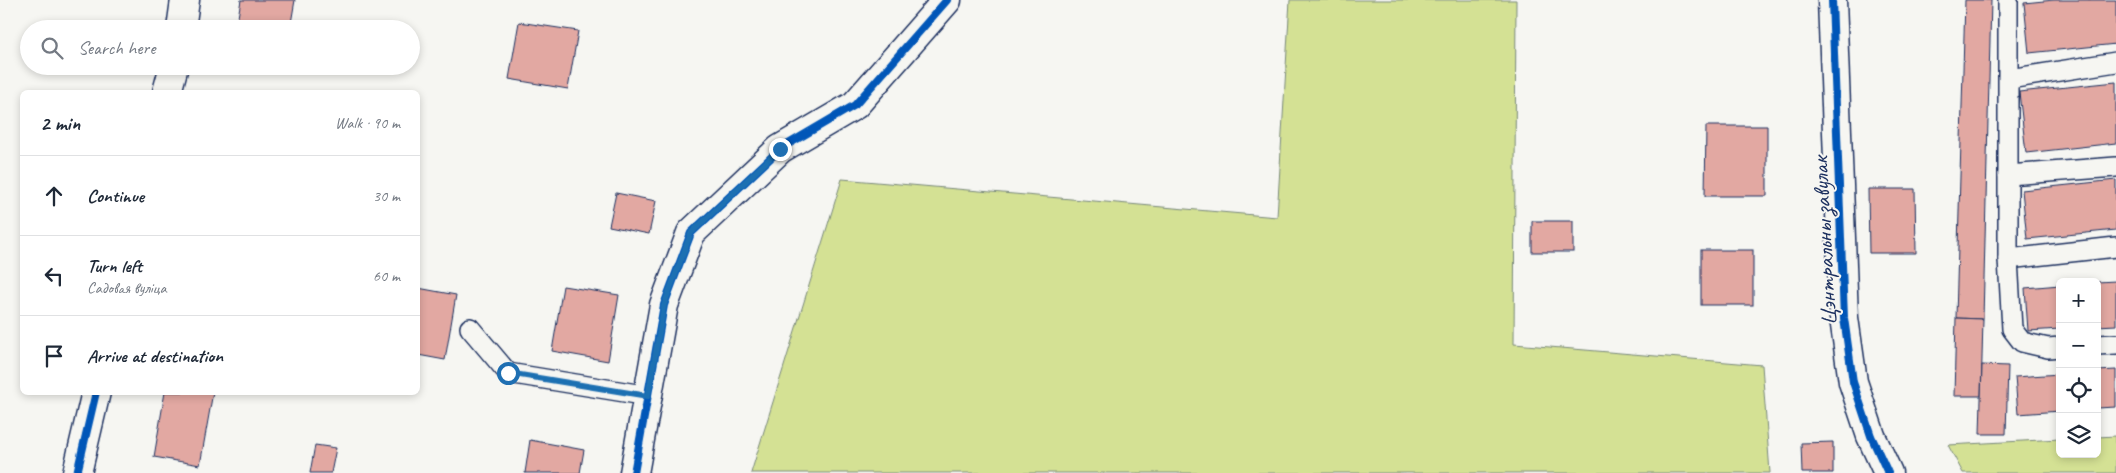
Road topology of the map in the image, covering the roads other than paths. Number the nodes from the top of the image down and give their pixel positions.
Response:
1 (185, 0) edge
2 (948, 0) edge
3 (1832, 0) edge
4 (2008, 0) edge
5 (182, 20) edge
6 (2116, 62) edge
7 (172, 75) edge
8 (2010, 80) junction
9 (168, 90) edge
10 (2116, 167) edge
11 (2008, 175) junction
12 (2116, 248) edge
13 (2008, 259) junction
14 (470, 328) dead end
15 (2116, 344) edge
16 (2101, 345) edge
17 (2056, 347) edge
18 (95, 395) edge
19 (648, 396) junction
20 (77, 473) edge
21 (634, 473) edge
22 (1888, 473) edge

1 - 5 street
2 - 19 street
3 - 22 street, Цэнтральны завулак
4 - 8 lane
6 - 8 lane
7 - 9 street
8 - 11 lane
10 - 11 lane
11 - 13 lane
12 - 13 lane
13 - 17 lane
14 - 19 lane
15 - 16 lane
18 - 20 street
19 - 21 street

